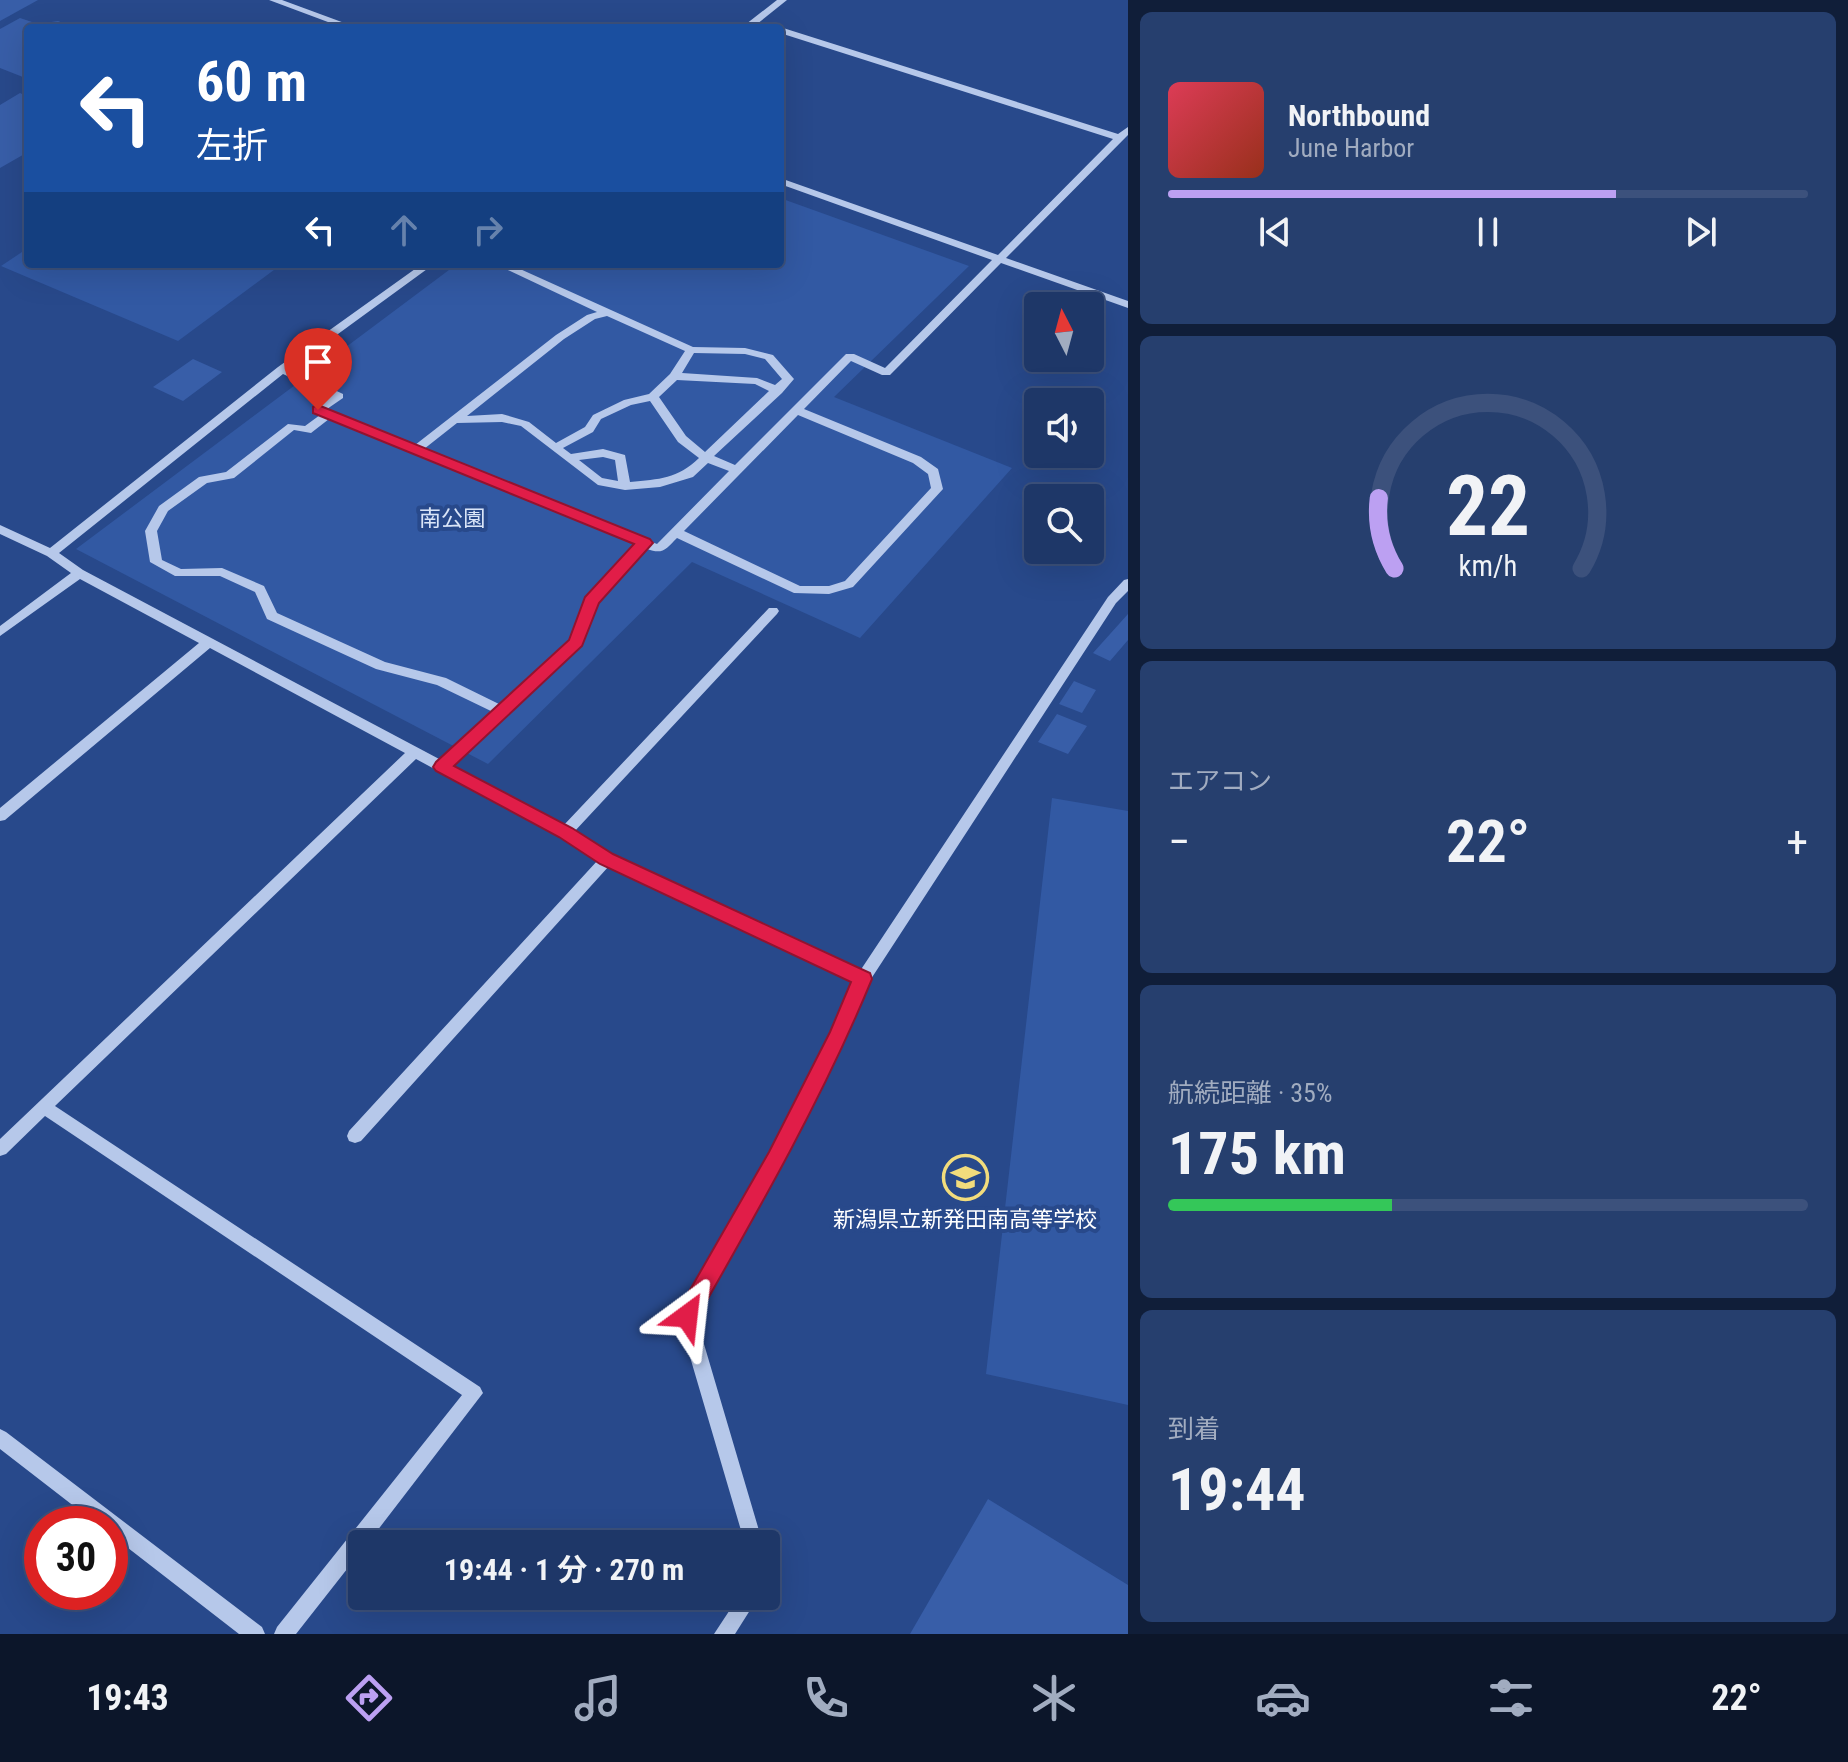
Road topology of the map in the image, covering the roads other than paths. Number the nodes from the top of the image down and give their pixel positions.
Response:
1 (273, 0) edge
2 (783, 0) edge
3 (290, 2) edge
4 (343, 24) edge
5 (755, 24) edge
6 (784, 31) edge
7 (1124, 134) edge
8 (784, 182) edge
9 (996, 260) junction
10 (423, 268) edge
11 (509, 268) edge
12 (1128, 305) edge
13 (609, 312) junction
14 (691, 350) junction
15 (282, 369) junction
16 (674, 376) junction
17 (778, 391) junction
18 (653, 397) junction
19 (797, 410) junction
20 (328, 414) junction
21 (453, 420) junction
22 (557, 447) junction
23 (416, 450) junction
24 (570, 458) junction
25 (708, 459) junction
26 (737, 470) junction
27 (625, 486) junction
28 (0, 529) edge
29 (676, 532) junction
30 (645, 543) junction
31 (51, 553) junction
32 (79, 573) junction
33 (1128, 583) edge
34 (773, 611) dead end
35 (0, 632) edge
36 (209, 642) junction
37 (502, 711) junction
38 (414, 753) junction
39 (442, 767) junction
40 (0, 816) edge
41 (565, 833) junction
42 (607, 859) junction
43 (863, 979) junction
44 (44, 1107) junction
45 (355, 1136) dead end
46 (0, 1149) edge
47 (0, 1438) edge
48 (750, 1530) edge
49 (740, 1610) edge
50 (255, 1634) edge
51 (284, 1634) edge
52 (724, 1634) edge

1 - 3 street
2 - 5 street
3 - 4 street
6 - 7 street
7 - 9 street
8 - 9 street
9 - 12 street
9 - 19 street
10 - 15 street
11 - 13 street
13 - 14 street
13 - 21 street
14 - 16 street
14 - 17 street
15 - 20 street
15 - 31 street
16 - 17 street
16 - 18 street
17 - 25 street
18 - 22 street
18 - 25 street
19 - 26 street
19 - 29 street
20 - 23 street
20 - 37 street
21 - 22 street
21 - 23 street
22 - 24 street
23 - 30 street
24 - 27 street
24 - 27 street
25 - 26 street
25 - 27 street
26 - 29 street
28 - 31 street
29 - 30 street
30 - 37 street
31 - 32 street
32 - 35 street
32 - 36 street
33 - 43 street
34 - 41 street
36 - 38 street
36 - 40 street
37 - 39 street
38 - 39 street
38 - 44 street
39 - 41 street
41 - 42 street
42 - 43 street
42 - 45 street
43 - 48 street
44 - 46 street
44 - 51 street
47 - 50 street
49 - 52 street

